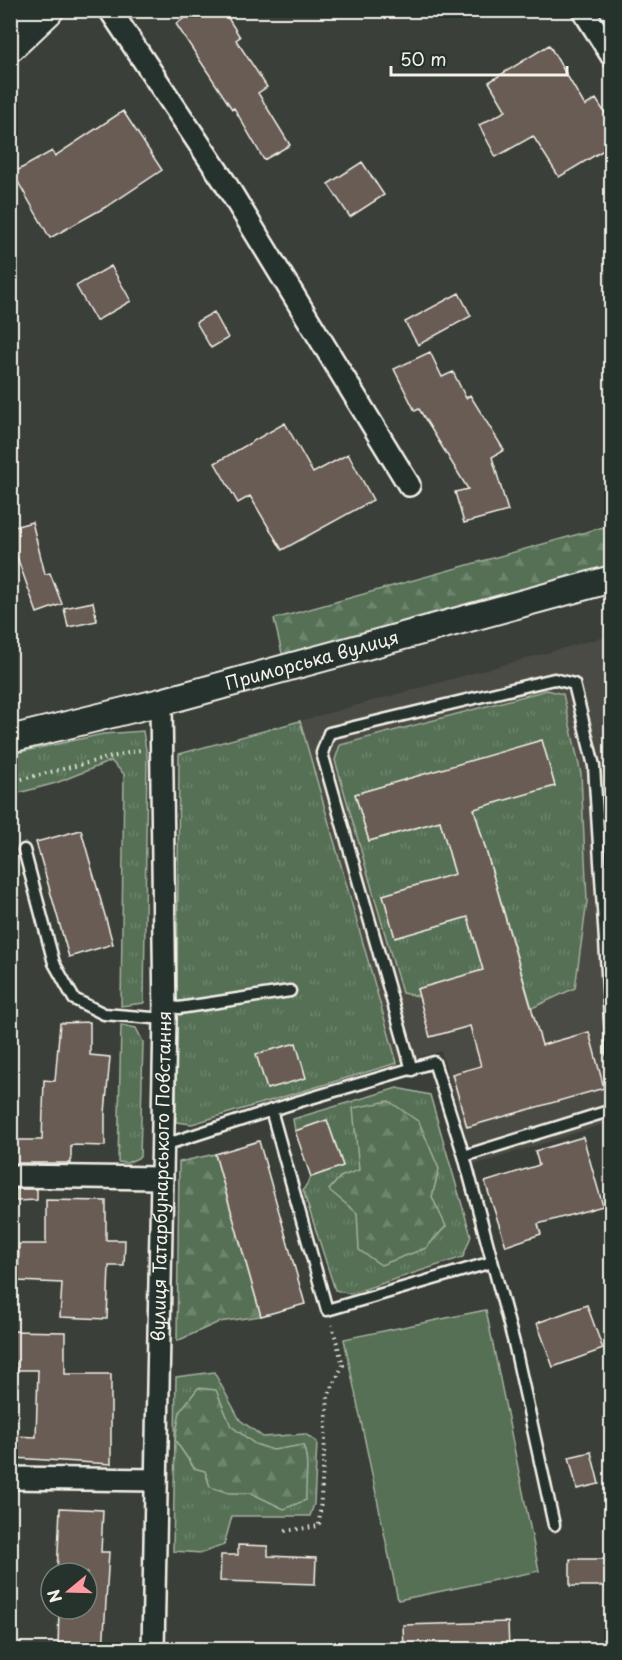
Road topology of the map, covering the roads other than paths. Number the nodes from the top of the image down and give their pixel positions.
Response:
1 (47, 10) edge
2 (110, 10) edge
3 (583, 10) edge
4 (10, 45) edge
5 (612, 56) edge
6 (409, 485) dead end
7 (612, 579) edge
8 (161, 702) junction
9 (10, 739) edge
10 (24, 850) dead end
11 (291, 991) dead end
12 (165, 1012) junction
13 (612, 1052) edge
14 (412, 1070) junction
15 (271, 1110) junction
16 (612, 1110) edge
17 (161, 1146) junction
18 (464, 1156) junction
19 (10, 1176) edge
20 (160, 1178) junction
21 (492, 1262) junction
22 (10, 1479) edge
23 (155, 1480) junction
24 (554, 1525) dead end
25 (153, 1650) edge

1 - 4 main road
2 - 6 street
3 - 5 street
7 - 8 street, Приморська вулиця
8 - 9 street, Приморська вулиця
8 - 12 street, вулиця Татарбунарського Повстання
10 - 12 lane
11 - 12 lane
12 - 17 street, вулиця Татарбунарського Повстання
13 - 14 lane
14 - 15 lane
14 - 18 lane
15 - 17 lane
15 - 21 lane
16 - 18 lane
17 - 20 street, вулиця Татарбунарського Повстання
18 - 21 lane
19 - 20 street
20 - 23 street, вулиця Татарбунарського Повстання
21 - 24 lane
22 - 23 street
23 - 25 street, вулиця Татарбунарського Повстання

